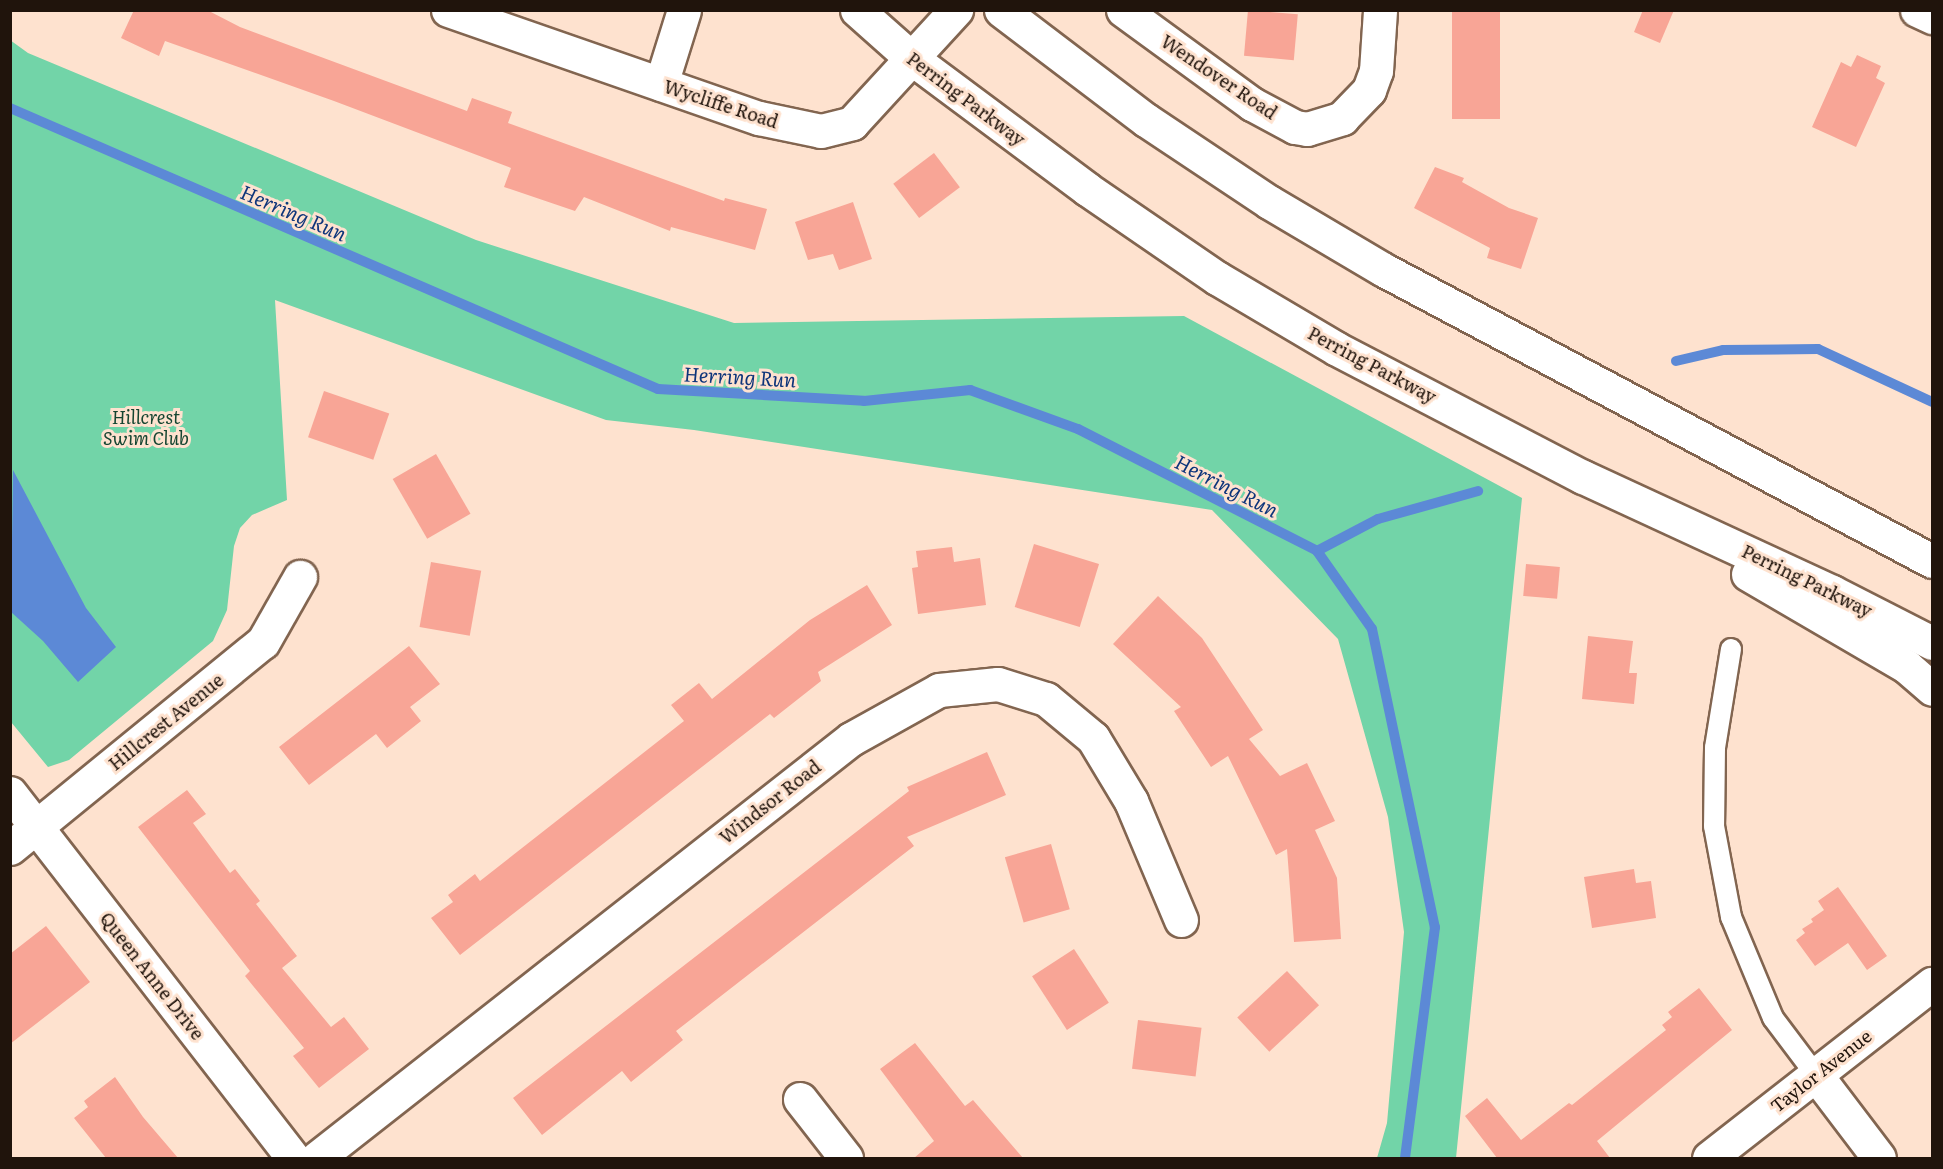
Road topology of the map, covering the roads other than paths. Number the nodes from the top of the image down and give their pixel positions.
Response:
1 (448, 10) edge
2 (684, 10) edge
3 (857, 10) edge
4 (956, 10) edge
5 (1001, 10) edge
6 (1123, 10) edge
7 (1380, 10) edge
8 (1917, 10) edge
9 (1932, 17) edge
10 (910, 57) junction
11 (661, 84) junction
12 (1583, 477) junction
13 (1871, 529) junction
14 (1932, 550) edge
15 (1932, 561) edge
16 (300, 577) dead end
17 (1932, 643) edge
18 (1731, 650) dead end
19 (1932, 689) edge
20 (10, 794) edge
21 (37, 828) junction
22 (10, 848) edge
23 (1181, 920) dead end
24 (1932, 984) edge
25 (1816, 1075) junction
26 (800, 1099) dead end
27 (293, 1158) edge
28 (317, 1158) edge
29 (846, 1158) edge
30 (1709, 1158) edge
31 (1879, 1158) edge

1 - 11 street, Wycliffe Road
2 - 11 street
3 - 10 street, Perring Parkway
4 - 10 street, Wycliffe Road
5 - 13 street
6 - 7 street, Wendover Road
8 - 9 street
10 - 11 street, Wycliffe Road
10 - 12 street, Perring Parkway
12 - 17 street, Perring Parkway
12 - 19 street
13 - 14 street
13 - 15 street
16 - 21 street, Hillcrest Avenue
18 - 25 lane
20 - 21 street, Queen Anne Drive
21 - 22 street, Hillcrest Avenue
21 - 27 street, Queen Anne Drive
23 - 28 street, Windsor Road
24 - 25 street, Taylor Avenue
25 - 30 street, Taylor Avenue
25 - 31 street
26 - 29 street

